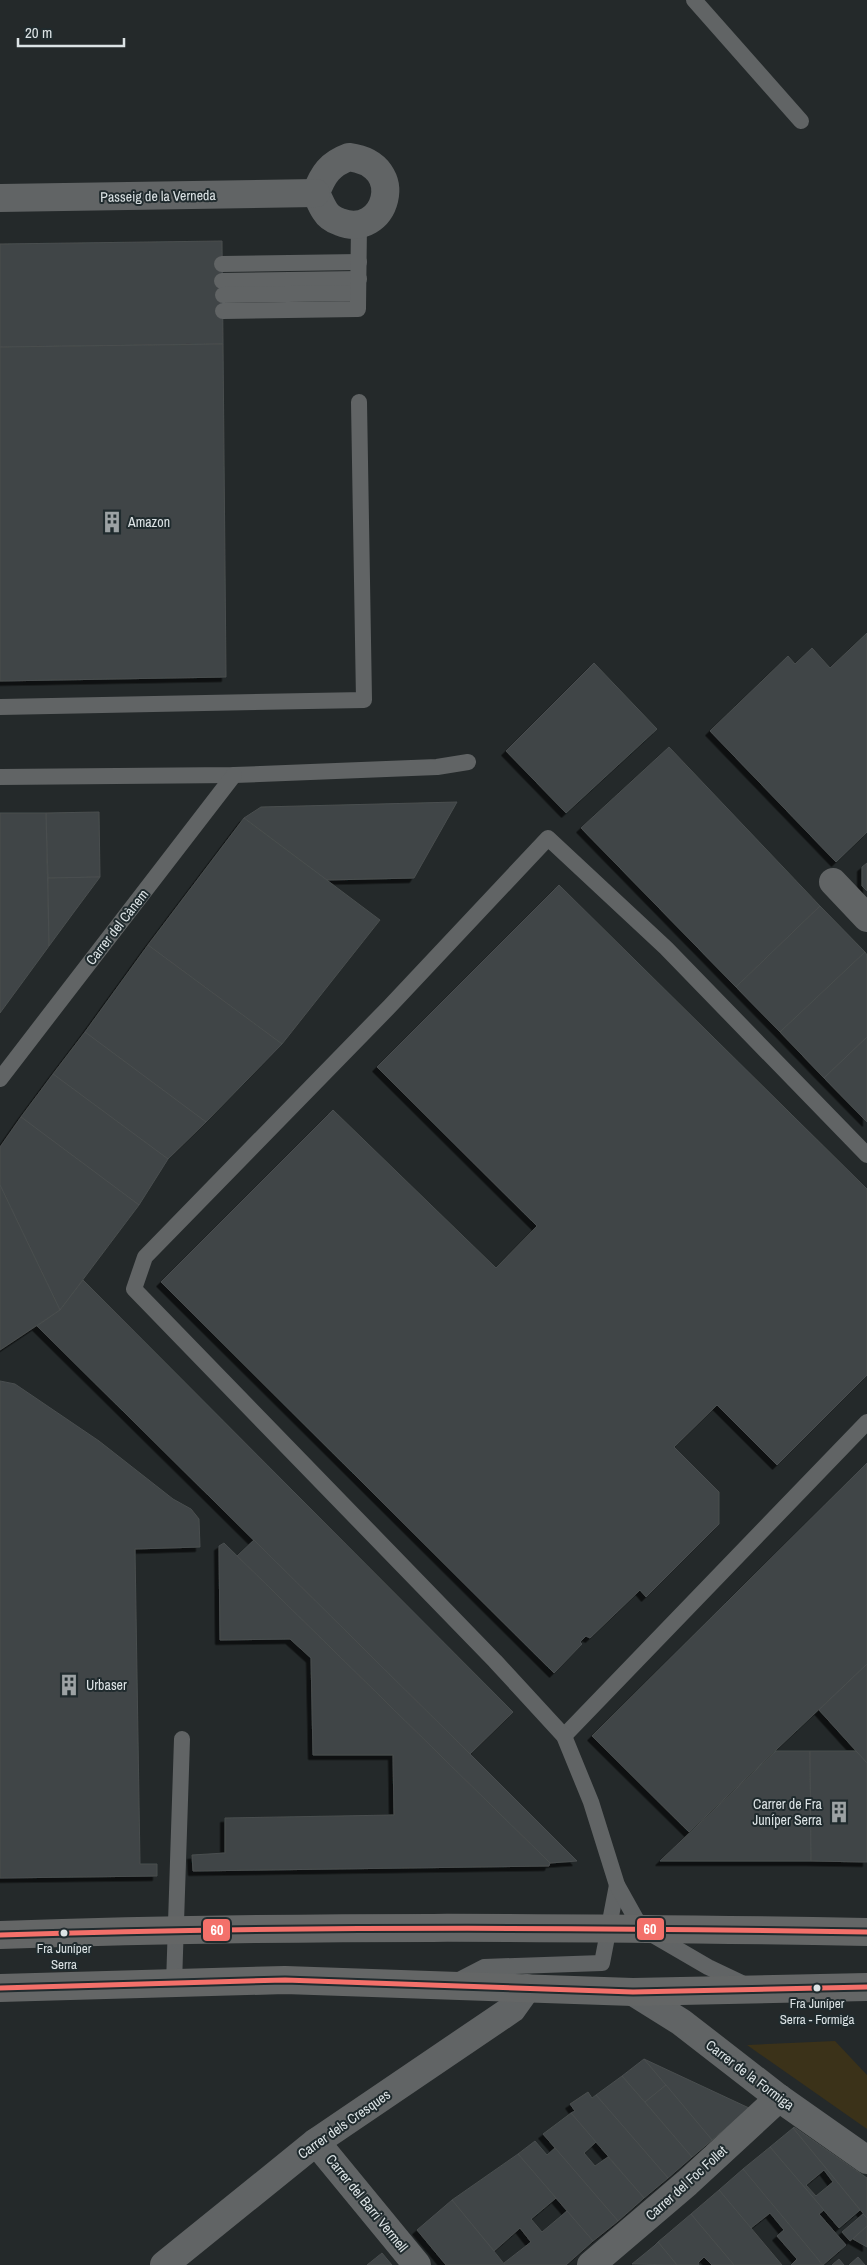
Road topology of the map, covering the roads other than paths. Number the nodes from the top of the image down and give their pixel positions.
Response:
1 (694, 0) edge
2 (801, 121) dead end
3 (316, 193) junction
4 (0, 198) edge
5 (360, 224) junction
6 (359, 262) junction
7 (222, 264) dead end
8 (358, 286) junction
9 (222, 288) dead end
10 (223, 311) dead end
11 (358, 402) dead end
12 (0, 706) edge
13 (468, 762) dead end
14 (234, 775) junction
15 (0, 777) edge
16 (833, 882) dead end
17 (867, 918) edge
18 (0, 1078) edge
19 (867, 1155) edge
20 (867, 1422) edge
21 (564, 1736) junction
22 (182, 1739) dead end
23 (616, 1885) junction
24 (608, 1928) junction
25 (641, 1928) junction
26 (177, 1931) junction
27 (867, 1932) edge
28 (0, 1935) edge
29 (174, 1984) junction
30 (448, 1986) junction
31 (867, 1987) edge
32 (0, 1988) edge
33 (527, 1988) junction
34 (754, 1989) junction
35 (633, 1992) junction
36 (779, 2098) junction
37 (316, 2142) junction
38 (867, 2160) edge
39 (164, 2265) edge
40 (417, 2265) edge
41 (592, 2265) edge

1 - 2 lane
3 - 4 street, Passeig de la Verneda
3 - 5 street
3 - 5 street
5 - 6 lane
6 - 7 lane
6 - 8 lane
8 - 9 lane
8 - 10 lane
11 - 12 lane
13 - 14 lane
14 - 15 lane
14 - 18 lane, Carrer del Cànem
16 - 17 street
19 - 21 lane
20 - 21 lane
21 - 23 lane
22 - 26 lane
23 - 24 lane
23 - 25 lane
24 - 25 street
24 - 26 street
24 - 30 lane
25 - 27 street
25 - 34 lane
26 - 28 street
26 - 29 lane
29 - 30 street
29 - 32 street
30 - 33 street
31 - 34 street
33 - 35 street
33 - 37 street, Carrer dels Cresques
34 - 35 street
35 - 36 street, Carrer de la Formiga
36 - 38 street, Carrer de la Formiga
36 - 41 street, Carrer del Foc Follet
37 - 39 street, Carrer dels Cresques
37 - 40 street, Carrer del Barri Vermell

